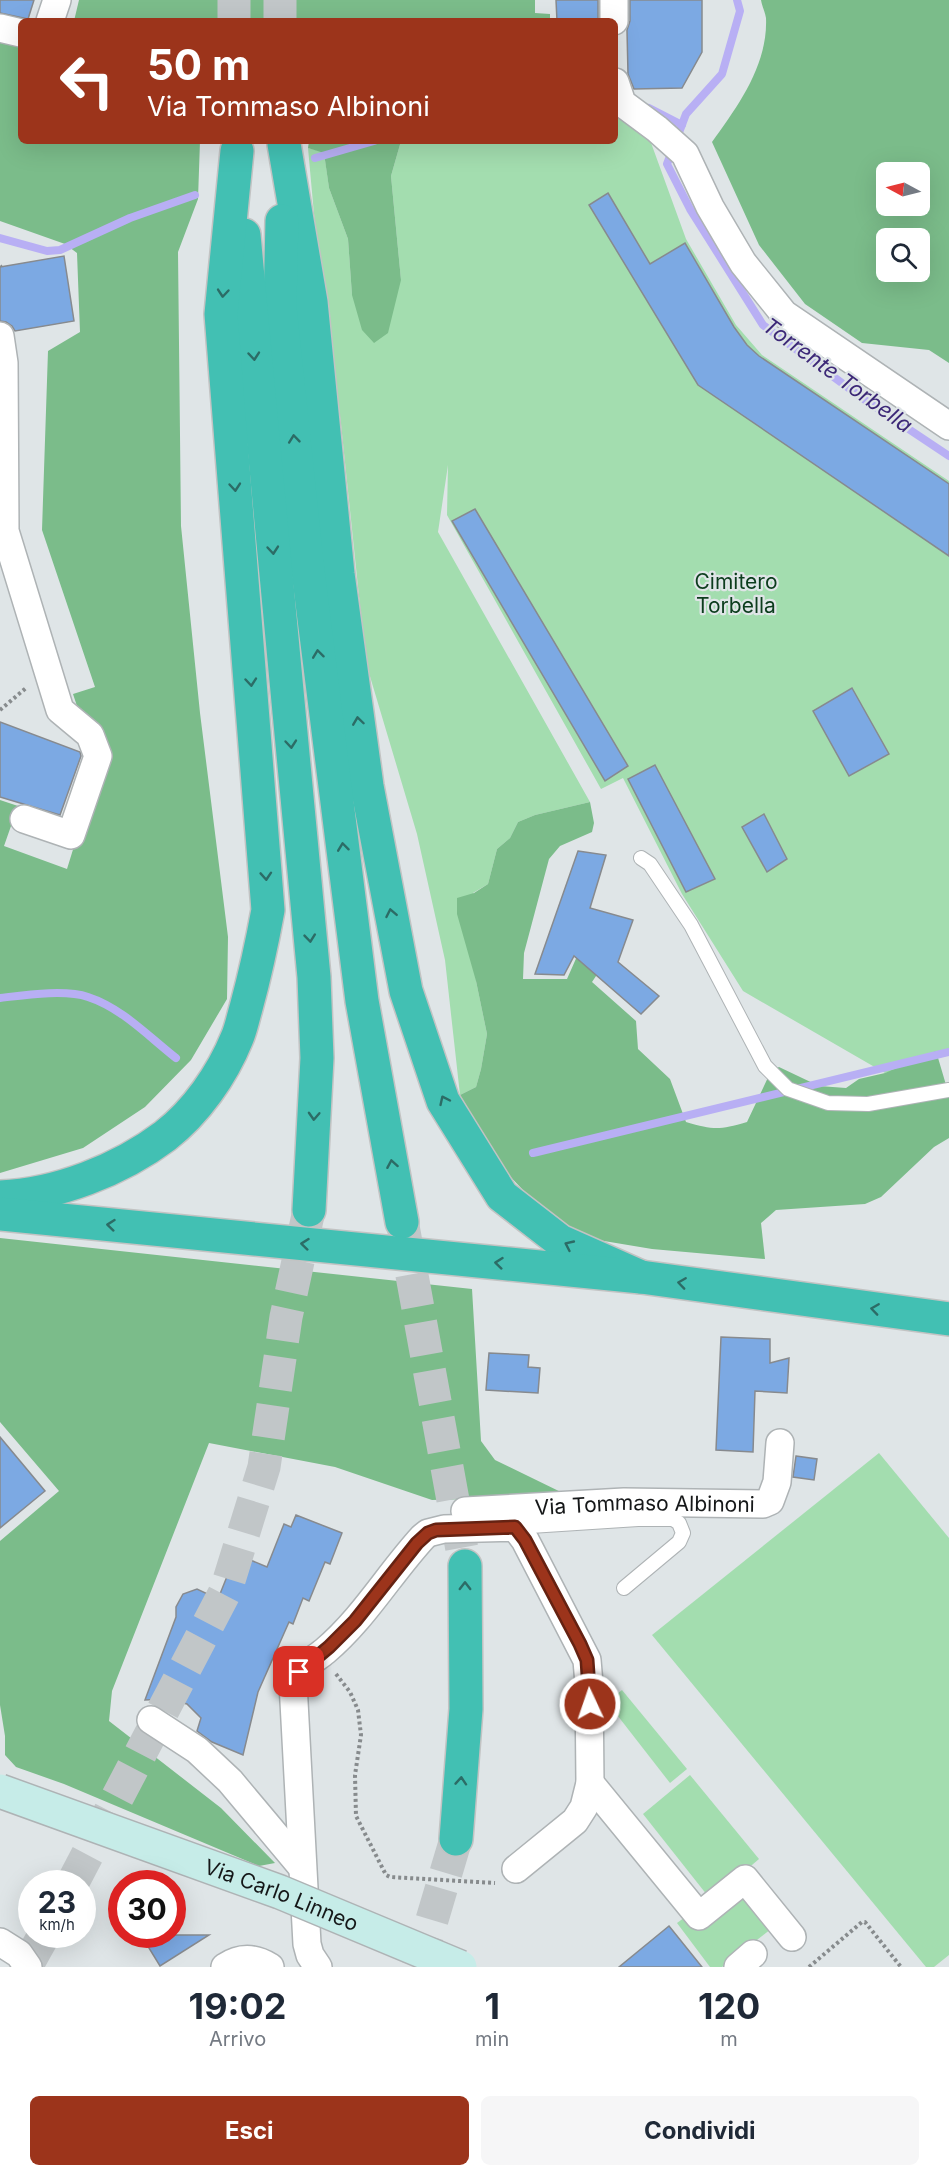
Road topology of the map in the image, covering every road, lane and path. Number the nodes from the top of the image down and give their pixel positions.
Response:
1 (57, 0) edge
2 (614, 0) edge
3 (51, 18) edge
4 (614, 18) edge
5 (0, 28) edge
6 (18, 32) edge
7 (618, 91) edge
8 (284, 144) edge
9 (284, 144) edge
10 (236, 146) edge
11 (0, 336) edge
12 (949, 426) edge
13 (24, 819) dead end
14 (641, 858) dead end
15 (949, 1090) edge
16 (0, 1197) edge
17 (309, 1210) tunnel mouth
18 (0, 1214) edge
19 (402, 1222) tunnel mouth
20 (641, 1278) junction
21 (941, 1318) edge
22 (780, 1443) dead end
23 (515, 1527) junction
24 (436, 1530) junction
25 (465, 1566) tunnel mouth
26 (624, 1588) dead end
27 (321, 1654) junction
28 (151, 1720) dead end
29 (590, 1783) junction
30 (0, 1791) edge
31 (456, 1839) tunnel mouth
32 (302, 1867) junction
33 (516, 1869) joint
34 (792, 1938) dead end
35 (0, 1941) edge
36 (28, 1967) edge
37 (225, 1967) edge
38 (270, 1967) edge
39 (318, 1967) edge
40 (460, 1967) edge
41 (809, 1967) edge
42 (901, 1967) edge

1 - 3 street
2 - 4 street
5 - 6 street
7 - 12 street
19 -> 8 highway
20 -> 9 highway
10 -> 16 highway
10 -> 17 highway
11 - 13 street
14 - 15 lane
20 -> 18 highway
21 -> 20 highway
22 - 24 street, Via Tommaso Albinoni
23 - 24 street, Via Tommaso Albinoni
23 - 26 lane, Via Tommaso Albinoni
23 - 29 street, Via Tommaso Albinoni
24 - 27 street, Via Tommaso Albinoni
31 -> 25 highway
27 - 32 street, Via Tommaso Albinoni
27 - 33 path
28 - 32 street
29 - 33 street, Via Tommaso Albinoni
29 - 34 street
30 - 40 street, Via Carlo Linneo, bridge
32 - 39 street, Via Tommaso Albinoni
35 - 36 street
37 - 38 street
41 - 42 path

